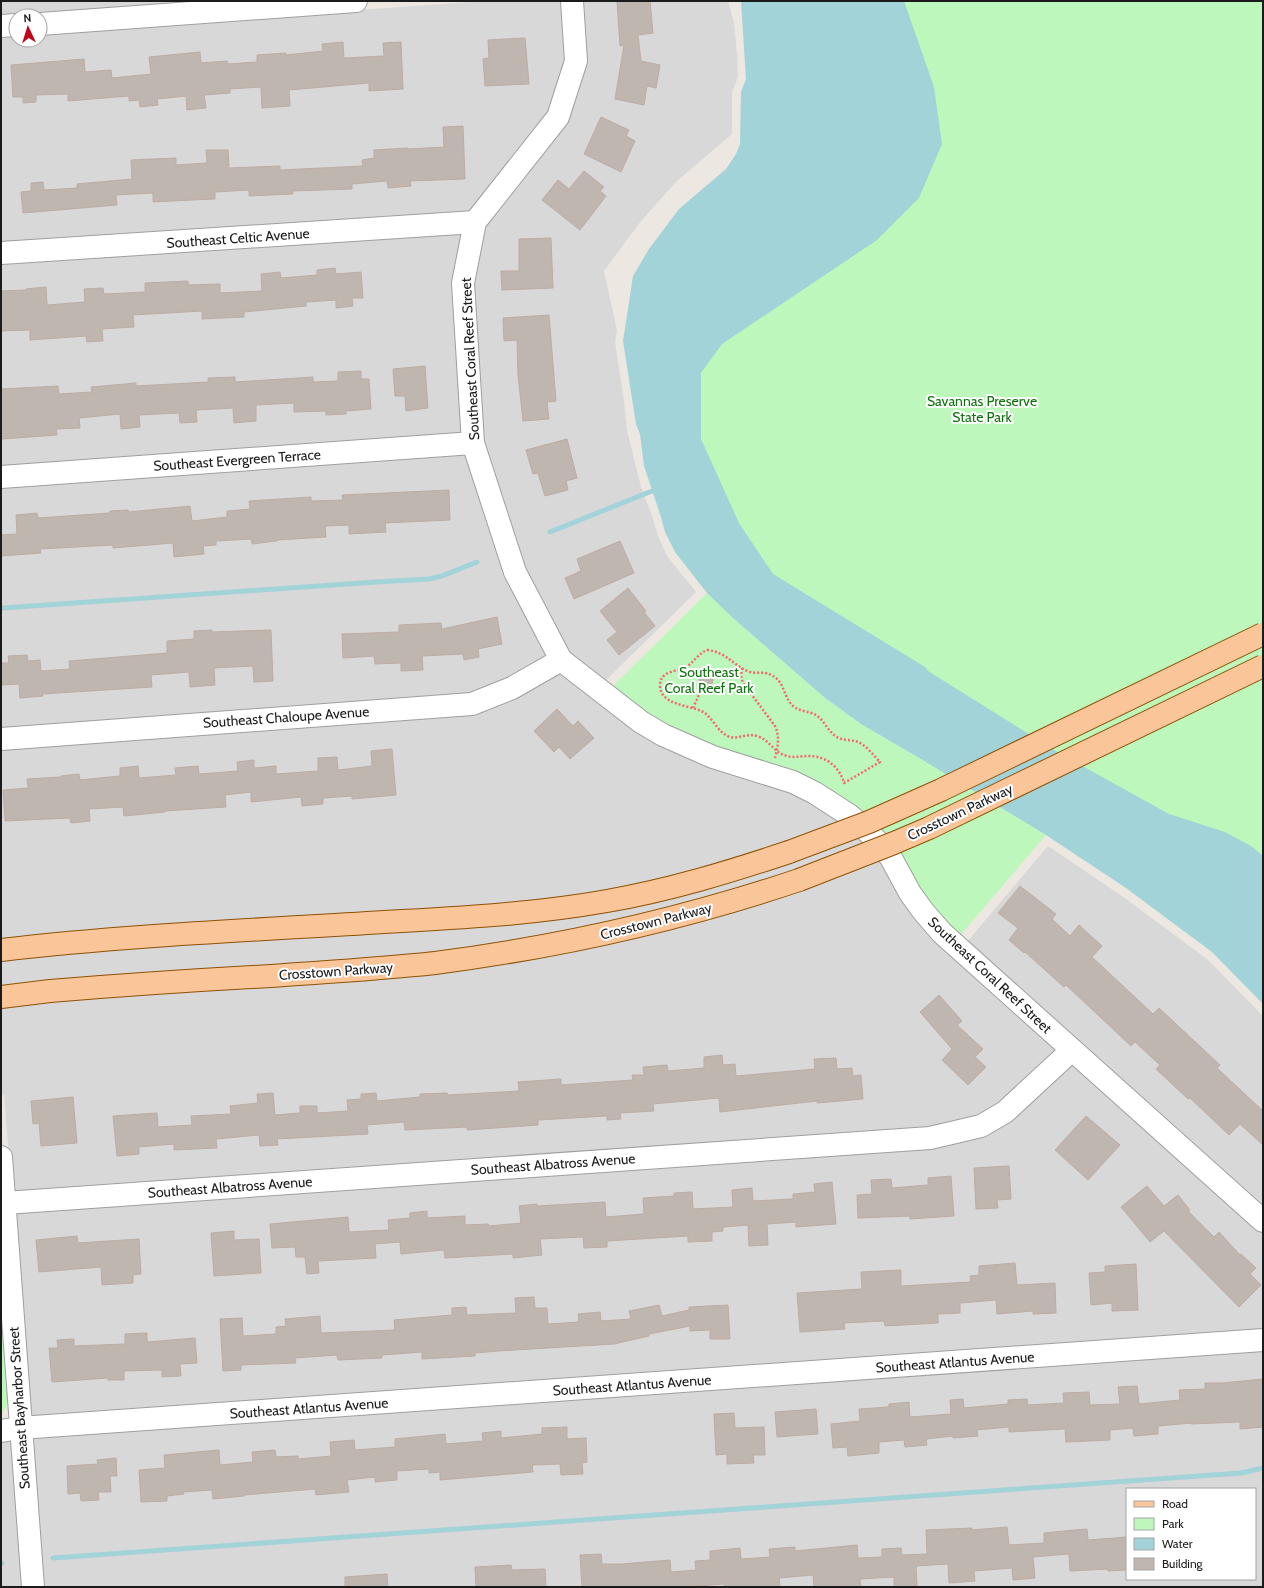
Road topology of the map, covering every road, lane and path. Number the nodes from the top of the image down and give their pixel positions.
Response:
1 (356, 1) edge
2 (572, 1) edge
3 (48, 23) edge
4 (475, 222) junction
5 (1, 253) edge
6 (473, 443) junction
7 (1, 477) edge
8 (1263, 634) edge
9 (561, 660) junction
10 (1263, 666) edge
11 (742, 668) junction
12 (703, 686) dead end
13 (692, 708) junction
14 (1, 739) edge
15 (776, 752) junction
16 (773, 763) dead end
17 (1, 950) edge
18 (1, 996) edge
19 (1072, 1050) junction
20 (1, 1157) edge
21 (5, 1203) junction
22 (1263, 1221) edge
23 (1263, 1340) edge
24 (11, 1429) edge
25 (33, 1587) edge

1 - 3 street
2 - 4 street, Southeast Coral Reef Street
4 - 5 street, Southeast Celtic Avenue
4 - 6 street, Southeast Coral Reef Street
6 - 7 street, Southeast Evergreen Terrace
6 - 9 street, Southeast Coral Reef Street
8 - 17 main road, Crosstown Parkway, bridge
9 - 14 street, Southeast Chaloupe Avenue
9 - 19 street, Southeast Coral Reef Street
10 - 18 main road, Crosstown Parkway, bridge
11 - 13 path
11 - 15 path
11 - 15 path
12 - 13 path
13 - 15 path
15 - 16 path
19 - 21 street, Southeast Albatross Avenue
19 - 22 street, Southeast Coral Reef Street
20 - 21 street, Southeast Bayharbor Street
21 - 24 street, Southeast Bayharbor Street
23 - 24 street, Southeast Atlantus Avenue
24 - 25 street, Southeast Bayharbor Street

